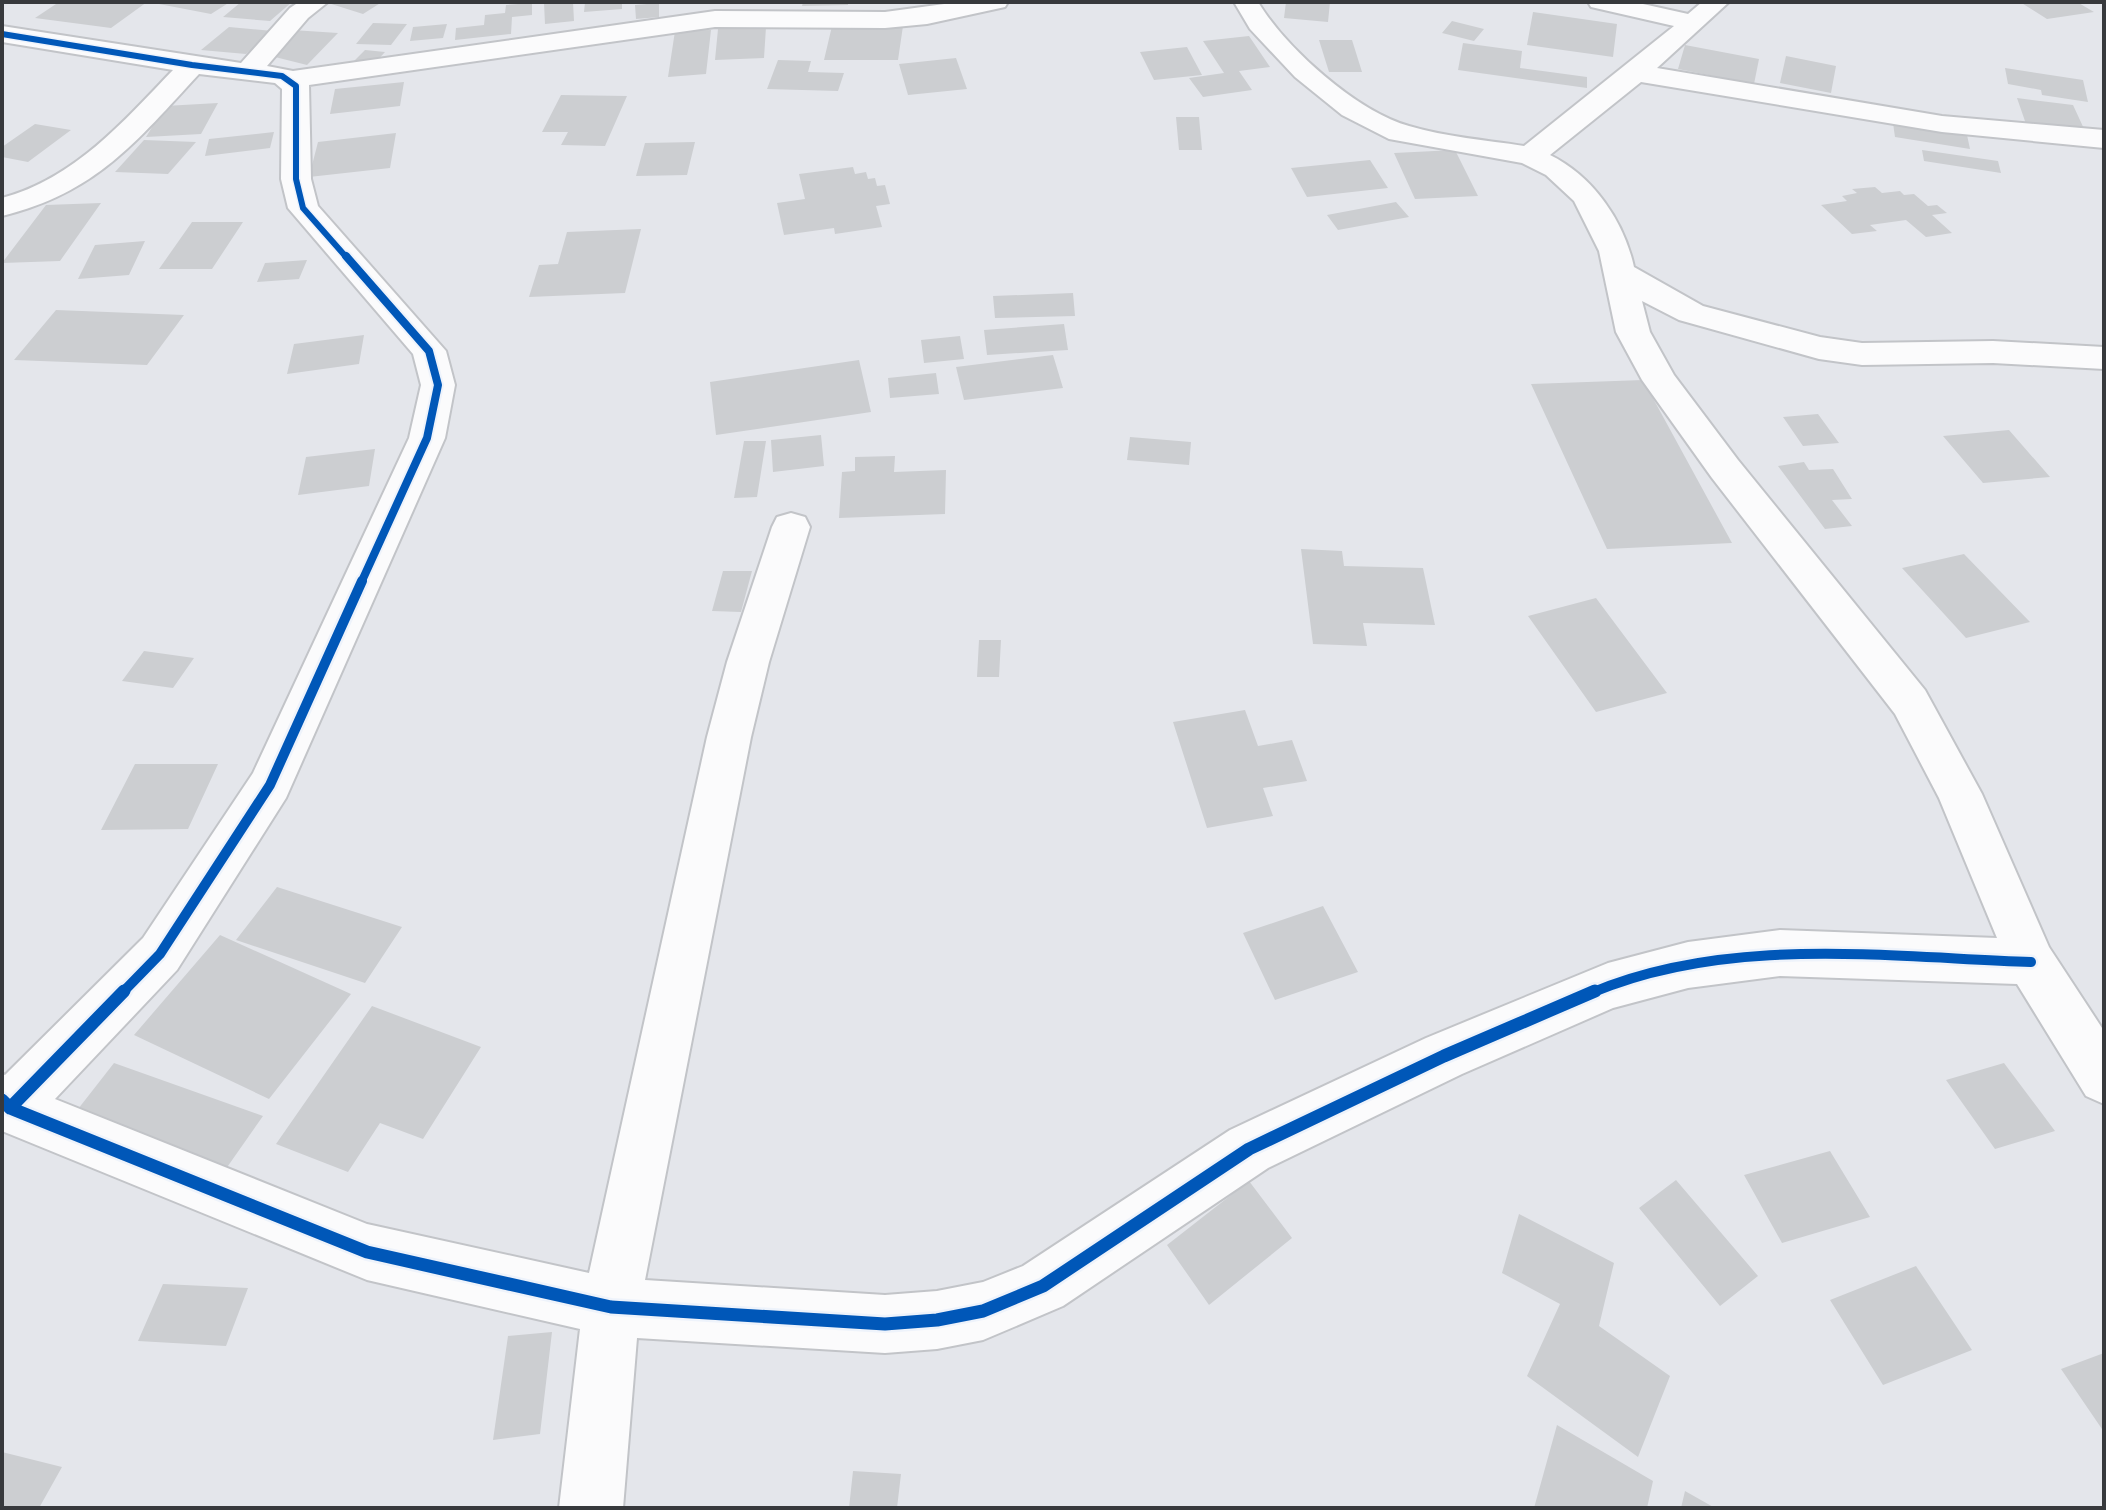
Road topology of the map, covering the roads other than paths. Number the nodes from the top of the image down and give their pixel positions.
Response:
1 (316, 2) edge
2 (996, 2) edge
3 (1246, 2) edge
4 (1600, 2) edge
5 (1717, 2) edge
6 (1691, 22) junction
7 (2, 34) edge
8 (192, 65) junction
9 (248, 71) junction
10 (1636, 73) junction
11 (290, 80) junction
12 (2104, 139) edge
13 (1530, 156) junction
14 (2, 207) edge
15 (1620, 272) junction
16 (2104, 358) edge
17 (791, 527) dead end
18 (2031, 962) junction
19 (2097, 1055) edge
20 (6, 1104) edge
21 (611, 1307) junction
22 (591, 1508) edge

1 - 9 street
2 - 11 street
3 - 13 street
4 - 6 street
5 - 6 street
6 - 10 street
7 - 8 street
8 - 9 street
8 - 14 street
9 - 11 street
10 - 12 street
10 - 13 street
11 - 20 street
13 - 15 street
15 - 16 street
15 - 18 street
17 - 21 street
18 - 19 street
18 - 21 street
20 - 21 street
21 - 22 street

